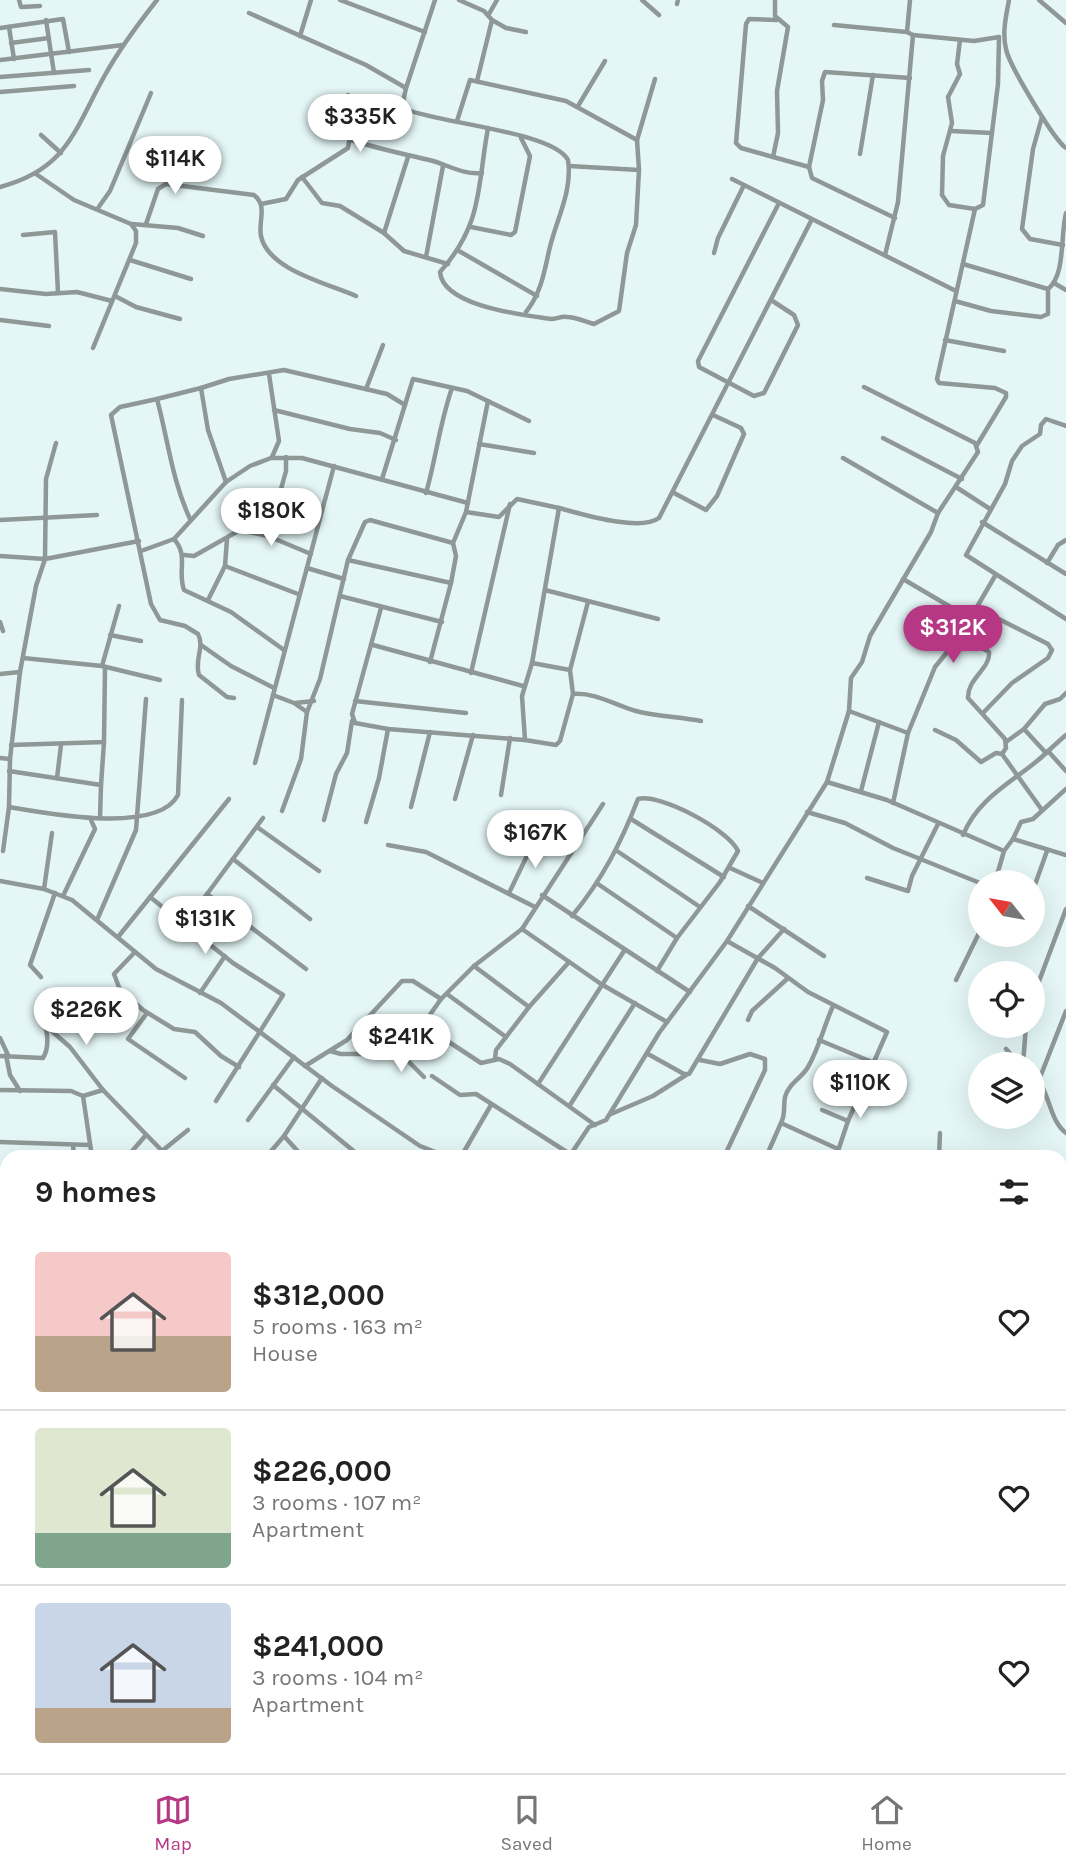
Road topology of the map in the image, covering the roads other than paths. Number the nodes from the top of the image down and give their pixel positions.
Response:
1 (19, 0) edge
2 (157, 0) edge
3 (311, 0) edge
4 (340, 0) edge
5 (435, 0) edge
6 (459, 0) edge
7 (497, 0) edge
8 (642, 0) edge
9 (775, 0) edge
10 (910, 0) edge
11 (1009, 0) edge
12 (1039, 0) edge
13 (40, 6) dead end
14 (249, 13) dead end
15 (489, 14) junction
16 (659, 15) dead end
17 (47, 20) junction
18 (492, 20) junction
19 (777, 20) junction
20 (1066, 23) edge
21 (834, 25) dead end
22 (9, 27) junction
23 (0, 28) edge
24 (425, 32) junction
25 (526, 32) dead end
26 (906, 32) junction
27 (913, 35) junction
28 (300, 37) junction
29 (1002, 37) junction
30 (49, 38) junction
31 (960, 40) junction
32 (11, 43) junction
33 (123, 45) junction
34 (69, 52) junction
35 (51, 54) junction
36 (14, 59) junction
37 (0, 61) edge
38 (605, 61) dead end
39 (89, 70) dead end
40 (54, 73) junction
41 (873, 75) junction
42 (0, 78) edge
43 (910, 78) junction
44 (655, 79) dead end
45 (477, 81) junction
46 (74, 86) dead end
47 (406, 88) junction
48 (0, 92) edge
49 (150, 93) dead end
50 (348, 95) dead end
51 (578, 106) junction
52 (1043, 116) junction
53 (457, 121) junction
54 (488, 128) junction
55 (951, 131) junction
56 (992, 133) junction
57 (41, 135) dead end
58 (520, 137) junction
59 (351, 140) junction
60 (637, 140) junction
61 (1066, 148) edge
62 (61, 153) junction
63 (860, 154) dead end
64 (408, 157) junction
65 (774, 157) junction
66 (443, 165) junction
67 (569, 166) junction
68 (810, 166) junction
69 (639, 170) junction
70 (482, 173) junction
71 (36, 174) junction
72 (302, 177) junction
73 (732, 179) dead end
74 (744, 185) junction
75 (0, 187) edge
76 (779, 203) junction
77 (261, 204) junction
78 (98, 208) junction
79 (975, 209) junction
80 (1066, 213) edge
81 (895, 218) junction
82 (811, 221) junction
83 (131, 224) junction
84 (146, 224) junction
85 (471, 227) junction
86 (384, 233) junction
87 (23, 235) dead end
88 (202, 236) dead end
89 (1063, 244) junction
90 (459, 251) junction
91 (714, 253) dead end
92 (885, 255) junction
93 (426, 257) junction
94 (130, 260) junction
95 (448, 264) junction
96 (963, 264) junction
97 (191, 279) dead end
98 (1054, 283) junction
99 (1048, 289) junction
100 (0, 290) edge
101 (1066, 290) edge
102 (956, 291) junction
103 (58, 293) junction
104 (356, 296) dead end
105 (537, 296) junction
106 (114, 299) junction
107 (771, 300) junction
108 (955, 300) junction
109 (525, 313) junction
110 (180, 319) dead end
111 (0, 320) edge
112 (49, 326) dead end
113 (945, 340) junction
114 (383, 345) dead end
115 (93, 348) dead end
116 (1004, 351) dead end
117 (269, 374) junction
118 (729, 384) junction
119 (864, 387) dead end
120 (201, 388) junction
121 (366, 388) junction
122 (452, 388) junction
123 (408, 394) junction
124 (396, 398) junction
125 (157, 399) junction
126 (488, 401) junction
127 (405, 405) junction
128 (274, 410) junction
129 (713, 415) junction
130 (530, 421) dead end
131 (1066, 426) edge
132 (883, 438) dead end
133 (396, 440) junction
134 (56, 443) dead end
135 (479, 444) junction
136 (977, 445) junction
137 (534, 453) dead end
138 (286, 457) junction
139 (271, 458) junction
140 (843, 458) dead end
141 (334, 466) junction
142 (962, 479) junction
143 (382, 480) junction
144 (226, 482) junction
145 (956, 487) junction
146 (426, 493) junction
147 (674, 494) junction
148 (468, 503) junction
149 (510, 504) junction
150 (559, 508) junction
151 (990, 509) junction
152 (466, 512) junction
153 (938, 513) junction
154 (97, 515) dead end
155 (190, 519) junction
156 (0, 520) edge
157 (45, 520) junction
158 (982, 522) junction
159 (268, 536) junction
160 (174, 538) junction
161 (227, 540) junction
162 (1066, 540) edge
163 (139, 541) junction
164 (453, 542) junction
165 (141, 551) junction
166 (311, 554) junction
167 (184, 555) junction
168 (0, 556) edge
169 (45, 559) junction
170 (348, 560) junction
171 (1047, 563) junction
172 (225, 566) junction
173 (307, 568) junction
174 (1066, 574) edge
175 (995, 575) junction
176 (344, 579) junction
177 (904, 579) junction
178 (451, 583) junction
179 (545, 590) junction
180 (298, 594) junction
181 (340, 596) junction
182 (208, 600) junction
183 (588, 602) junction
184 (119, 606) dead end
185 (381, 608) junction
186 (977, 608) junction
187 (658, 619) dead end
188 (971, 619) junction
189 (1066, 619) edge
190 (0, 622) edge
191 (442, 622) junction
192 (3, 631) dead end
193 (110, 635) junction
194 (960, 636) junction
195 (141, 641) dead end
196 (201, 645) junction
197 (373, 645) junction
198 (284, 650) junction
199 (23, 658) junction
200 (430, 662) junction
201 (532, 663) junction
202 (103, 666) junction
203 (570, 670) junction
204 (20, 672) junction
205 (471, 673) junction
206 (0, 674) edge
207 (160, 680) dead end
208 (523, 686) junction
209 (274, 688) junction
210 (1066, 693) edge
211 (573, 694) junction
212 (273, 695) junction
213 (234, 698) dead end
214 (146, 699) dead end
215 (182, 700) dead end
216 (314, 701) junction
217 (355, 701) junction
218 (294, 703) junction
219 (849, 711) junction
220 (307, 712) junction
221 (466, 713) dead end
222 (984, 713) junction
223 (353, 720) junction
224 (701, 721) dead end
225 (879, 722) junction
226 (388, 729) junction
227 (1024, 729) junction
228 (935, 730) dead end
229 (430, 732) junction
230 (908, 733) junction
231 (473, 735) junction
232 (1066, 735) edge
233 (510, 738) junction
234 (525, 740) junction
235 (104, 742) junction
236 (1006, 742) junction
237 (61, 744) junction
238 (11, 745) junction
239 (1047, 752) junction
240 (1002, 754) junction
241 (0, 758) edge
242 (10, 759) junction
243 (255, 763) dead end
244 (9, 771) junction
245 (1066, 771) edge
246 (1016, 774) junction
247 (57, 779) junction
248 (827, 782) junction
249 (101, 785) junction
250 (1066, 789) edge
251 (861, 791) junction
252 (501, 795) dead end
253 (229, 799) dead end
254 (455, 799) dead end
255 (893, 803) junction
256 (603, 804) dead end
257 (9, 807) junction
258 (411, 807) dead end
259 (1042, 810) junction
260 (282, 811) dead end
261 (807, 812) junction
262 (139, 815) junction
263 (100, 818) junction
264 (263, 818) dead end
265 (631, 819) junction
266 (91, 820) junction
267 (324, 820) dead end
268 (366, 822) dead end
269 (938, 824) junction
270 (257, 827) junction
271 (52, 833) dead end
272 (537, 835) dead end
273 (963, 835) junction
274 (1013, 839) junction
275 (388, 845) dead end
276 (3, 851) dead end
277 (617, 851) junction
278 (1004, 851) junction
279 (1047, 851) junction
280 (1066, 855) edge
281 (922, 858) junction
282 (233, 859) junction
283 (730, 868) junction
284 (998, 870) edge
285 (1040, 870) edge
286 (319, 871) dead end
287 (724, 877) junction
288 (867, 878) dead end
289 (968, 878) edge
290 (0, 881) edge
291 (763, 883) junction
292 (598, 884) junction
293 (44, 889) junction
294 (509, 892) junction
295 (55, 893) junction
296 (207, 894) junction
297 (542, 895) junction
298 (63, 896) junction
299 (150, 897) junction
300 (748, 906) junction
301 (535, 907) junction
302 (700, 907) junction
303 (1066, 909) edge
304 (572, 916) junction
305 (310, 919) dead end
306 (97, 920) junction
307 (185, 924) junction
308 (522, 929) junction
309 (784, 929) junction
310 (118, 937) junction
311 (677, 938) junction
312 (727, 941) junction
313 (972, 947) edge
314 (624, 951) junction
315 (135, 952) junction
316 (824, 956) dead end
317 (225, 957) junction
318 (758, 958) junction
319 (569, 962) junction
320 (474, 965) junction
321 (1045, 965) edge
322 (306, 970) dead end
323 (657, 971) junction
324 (41, 977) dead end
325 (787, 979) junction
326 (956, 981) dead end
327 (601, 984) junction
328 (690, 992) junction
329 (200, 993) junction
330 (447, 993) junction
331 (441, 999) junction
332 (40, 1003) dead end
333 (635, 1003) junction
334 (833, 1006) junction
335 (529, 1007) junction
336 (1066, 1011) edge
337 (147, 1013) junction
338 (747, 1020) dead end
339 (667, 1022) junction
340 (423, 1025) junction
341 (46, 1026) junction
342 (261, 1031) junction
343 (506, 1037) junction
344 (0, 1038) edge
345 (819, 1040) junction
346 (1006, 1049) dead end
347 (330, 1051) junction
348 (399, 1052) junction
349 (1009, 1052) edge
350 (648, 1054) junction
351 (5, 1056) edge
352 (294, 1057) junction
353 (495, 1059) junction
354 (700, 1060) junction
355 (872, 1062) junction
356 (1045, 1065) edge
357 (305, 1066) junction
358 (239, 1067) junction
359 (686, 1075) junction
360 (432, 1076) dead end
361 (424, 1077) dead end
362 (185, 1078) dead end
363 (322, 1078) junction
364 (538, 1084) junction
365 (273, 1085) junction
366 (0, 1090) edge
367 (103, 1090) junction
368 (21, 1092) junction
369 (83, 1096) junction
370 (1045, 1097) edge
371 (216, 1101) dead end
372 (491, 1104) junction
373 (570, 1105) junction
374 (300, 1109) junction
375 (822, 1110) dead end
376 (610, 1115) junction
377 (248, 1120) dead end
378 (848, 1121) junction
379 (781, 1124) junction
380 (595, 1125) junction
381 (188, 1130) dead end
382 (940, 1133) dead end
383 (1066, 1133) edge
384 (146, 1135) junction
385 (284, 1136) junction
386 (0, 1142) edge
387 (73, 1144) junction
388 (90, 1145) junction
389 (838, 1149) joint
390 (73, 1150) edge
391 (91, 1150) edge
392 (133, 1150) edge
393 (161, 1150) edge
394 (163, 1150) edge
395 (272, 1150) edge
396 (297, 1150) edge
397 (352, 1150) edge
398 (429, 1150) edge
399 (464, 1150) edge
400 (561, 1150) edge
401 (573, 1150) edge
402 (727, 1150) edge
403 (769, 1150) edge
404 (939, 1150) edge

1 - 13 street
2 - 33 street
3 - 28 street
4 - 24 street
5 - 24 street
6 - 15 street
7 - 15 street
8 - 16 street
9 - 19 street
10 - 26 street
11 - 29 street
12 - 20 street
14 - 28 street
15 - 18 street
17 - 22 street
17 - 30 street
17 - 34 street
18 - 25 street
18 - 45 street
19 - 65 street
19 - 65 street
21 - 26 street
22 - 23 street
22 - 32 street
24 - 47 street
26 - 27 street
27 - 31 street
27 - 43 street
28 - 47 street
29 - 31 street
29 - 52 street
29 - 56 street
30 - 32 street
30 - 35 street
31 - 55 street
32 - 36 street
33 - 34 street
33 - 62 street
34 - 35 street
35 - 36 street
35 - 40 street
36 - 37 street
38 - 51 street
39 - 40 street
40 - 42 street
41 - 43 street
41 - 63 street
41 - 68 street
43 - 81 street
44 - 60 street
45 - 51 street
45 - 53 street
46 - 48 street
47 - 53 street
49 - 78 street
50 - 59 street
51 - 60 street
52 - 61 street
52 - 89 street
53 - 54 street
54 - 58 street
54 - 70 street
55 - 56 street
55 - 79 street
56 - 79 street
57 - 62 street
58 - 67 street
58 - 85 street
59 - 64 street
59 - 72 street
60 - 69 street
62 - 71 street
64 - 66 street
64 - 86 street
65 - 68 street
66 - 70 street
66 - 93 street
67 - 69 street
67 - 105 street
68 - 81 street
69 - 109 street
70 - 85 street
71 - 75 street
71 - 78 street
72 - 77 street
72 - 86 street
73 - 74 street
74 - 76 street
74 - 91 street
76 - 82 street
76 - 118 street
77 - 84 street
77 - 104 street
78 - 83 street
79 - 96 street
80 - 89 street
81 - 92 street
82 - 92 street
82 - 107 street
83 - 84 street
83 - 94 street
84 - 88 street
85 - 90 street
86 - 93 street
87 - 103 street
89 - 98 street
90 - 95 street
90 - 105 street
92 - 102 street
93 - 95 street
94 - 97 street
94 - 106 street
95 - 109 street
96 - 99 street
96 - 102 street
98 - 99 street
98 - 101 street
99 - 108 street
100 - 103 street
102 - 108 street
103 - 106 street
105 - 109 street
106 - 110 street
106 - 115 street
107 - 118 street
107 - 118 street
108 - 113 street
111 - 112 street
113 - 116 street
113 - 136 street
114 - 121 street
117 - 120 street
117 - 121 street
117 - 128 street
118 - 129 street
119 - 136 street
120 - 125 street
120 - 144 street
121 - 124 street
122 - 123 street
122 - 126 street
122 - 146 street
123 - 124 street
123 - 127 street
124 - 127 street
125 - 155 street
125 - 163 street
126 - 130 street
126 - 135 street
127 - 133 street
128 - 133 street
128 - 139 street
129 - 147 street
129 - 147 street
131 - 151 street
132 - 142 street
133 - 143 street
134 - 157 street
135 - 137 street
135 - 148 street
136 - 142 street
138 - 139 street
138 - 141 street
138 - 159 street
139 - 144 street
140 - 153 street
141 - 143 street
141 - 166 street
142 - 145 street
143 - 146 street
144 - 155 street
145 - 151 street
145 - 153 street
146 - 148 street
147 - 150 street
148 - 152 street
149 - 150 street
149 - 152 street
149 - 205 street
150 - 179 street
151 - 158 street
152 - 164 street
153 - 177 street
154 - 157 street
155 - 160 street
156 - 157 street
157 - 169 street
158 - 171 street
158 - 175 street
159 - 161 street
159 - 166 street
160 - 165 street
160 - 167 street
161 - 167 street
161 - 172 street
162 - 171 street
163 - 165 street
163 - 169 street
164 - 170 street
164 - 178 street
165 - 196 street
166 - 173 street
167 - 182 street
168 - 169 street
169 - 199 street
170 - 176 street
170 - 178 street
171 - 174 street
172 - 180 street
172 - 182 street
173 - 176 street
173 - 180 street
175 - 186 street
175 - 189 street
176 - 181 street
177 - 188 street
177 - 219 street
178 - 191 street
179 - 183 street
179 - 201 street
180 - 198 street
181 - 185 street
181 - 216 street
182 - 198 street
183 - 187 street
183 - 203 street
184 - 193 street
185 - 191 street
185 - 197 street
186 - 188 street
186 - 222 street
188 - 194 street
190 - 192 street
191 - 200 street
193 - 195 street
193 - 202 street
194 - 222 street
194 - 230 street
196 - 209 street
196 - 213 street
197 - 200 street
197 - 217 street
198 - 209 street
199 - 202 street
199 - 204 street
200 - 205 street
201 - 203 street
201 - 208 street
202 - 207 street
202 - 235 street
203 - 211 street
204 - 206 street
204 - 238 street
205 - 208 street
208 - 234 street
209 - 212 street
210 - 227 street
211 - 224 street
211 - 234 street
212 - 218 street
212 - 243 street
214 - 262 street
215 - 262 street
216 - 218 street
216 - 220 street
217 - 221 street
217 - 223 street
218 - 220 street
219 - 225 street
219 - 248 street
220 - 260 street
222 - 236 street
223 - 226 street
223 - 267 street
225 - 230 street
225 - 251 street
226 - 229 street
226 - 268 street
227 - 236 street
227 - 239 street
228 - 240 street
229 - 231 street
229 - 258 street
230 - 255 street
231 - 233 street
231 - 254 street
232 - 239 street
233 - 234 street
233 - 252 street
235 - 237 street
235 - 249 street
236 - 240 street
237 - 238 street
237 - 247 street
238 - 242 street
239 - 245 street
239 - 246 street
240 - 246 street
241 - 242 street
242 - 244 street
244 - 247 street
244 - 257 street
246 - 259 street
246 - 273 street
247 - 249 street
248 - 251 street
248 - 261 street
249 - 263 street
250 - 259 street
251 - 255 street
253 - 299 street
255 - 269 street
256 - 297 street
257 - 266 street
257 - 276 street
259 - 274 street
261 - 281 street
261 - 291 street
262 - 263 street
262 - 306 street
263 - 266 street
264 - 270 street
265 - 277 street
265 - 283 street
265 - 287 street
266 - 298 street
269 - 273 street
269 - 281 street
270 - 282 street
270 - 286 street
271 - 293 street
272 - 294 street
273 - 278 street
274 - 278 street
274 - 279 street
275 - 294 street
277 - 292 street
277 - 302 street
278 - 284 street
279 - 280 street
279 - 285 street
281 - 288 street
281 - 289 street
282 - 296 street
282 - 305 street
283 - 287 street
283 - 291 street
287 - 302 street
290 - 293 street
291 - 300 street
292 - 304 street
292 - 311 street
293 - 295 street
294 - 301 street
295 - 298 street
295 - 324 street
296 - 307 street
296 - 322 street
297 - 301 street
297 - 304 street
298 - 306 street
299 - 307 street
299 - 310 street
300 - 309 street
300 - 312 street
301 - 308 street
302 - 311 street
303 - 321 street
304 - 314 street
306 - 310 street
307 - 317 street
308 - 319 street
308 - 320 street
309 - 316 street
309 - 318 street
310 - 315 street
311 - 323 street
312 - 318 street
312 - 328 street
313 - 326 street
314 - 323 street
314 - 327 street
315 - 329 street
315 - 337 street
317 - 329 street
317 - 342 street
318 - 325 street
318 - 354 street
319 - 327 street
319 - 335 street
320 - 330 street
320 - 335 street
323 - 328 street
325 - 334 street
325 - 338 street
327 - 333 street
327 - 364 street
328 - 339 street
329 - 342 street
330 - 331 street
330 - 343 street
331 - 340 street
331 - 347 street
332 - 341 street
333 - 339 street
333 - 373 street
334 - 345 street
334 - 355 street
335 - 343 street
336 - 356 street
337 - 358 street
337 - 362 street
339 - 350 street
340 - 348 street
340 - 353 street
341 - 351 street
341 - 367 street
342 - 352 street
342 - 358 street
343 - 353 street
344 - 351 street
345 - 355 street
345 - 379 street
346 - 349 street
347 - 348 street
347 - 357 street
348 - 361 street
350 - 359 street
350 - 376 street
351 - 368 street
352 - 357 street
352 - 365 street
353 - 364 street
354 - 359 street
354 - 402 street
355 - 378 street
357 - 363 street
358 - 371 street
359 - 376 street
360 - 372 street
363 - 374 street
363 - 398 street
364 - 373 street
365 - 374 street
365 - 377 street
366 - 368 street
367 - 369 street
367 - 384 street
368 - 369 street
369 - 388 street
370 - 383 street
372 - 399 street
372 - 400 street
373 - 380 street
374 - 385 street
374 - 397 street
375 - 378 street
376 - 380 street
378 - 389 street
379 - 389 street
379 - 403 street
380 - 401 street
381 - 394 street
382 - 404 street
384 - 392 street
384 - 393 street
385 - 395 street
385 - 396 street
386 - 387 street
387 - 388 street
387 - 390 street
388 - 391 street

